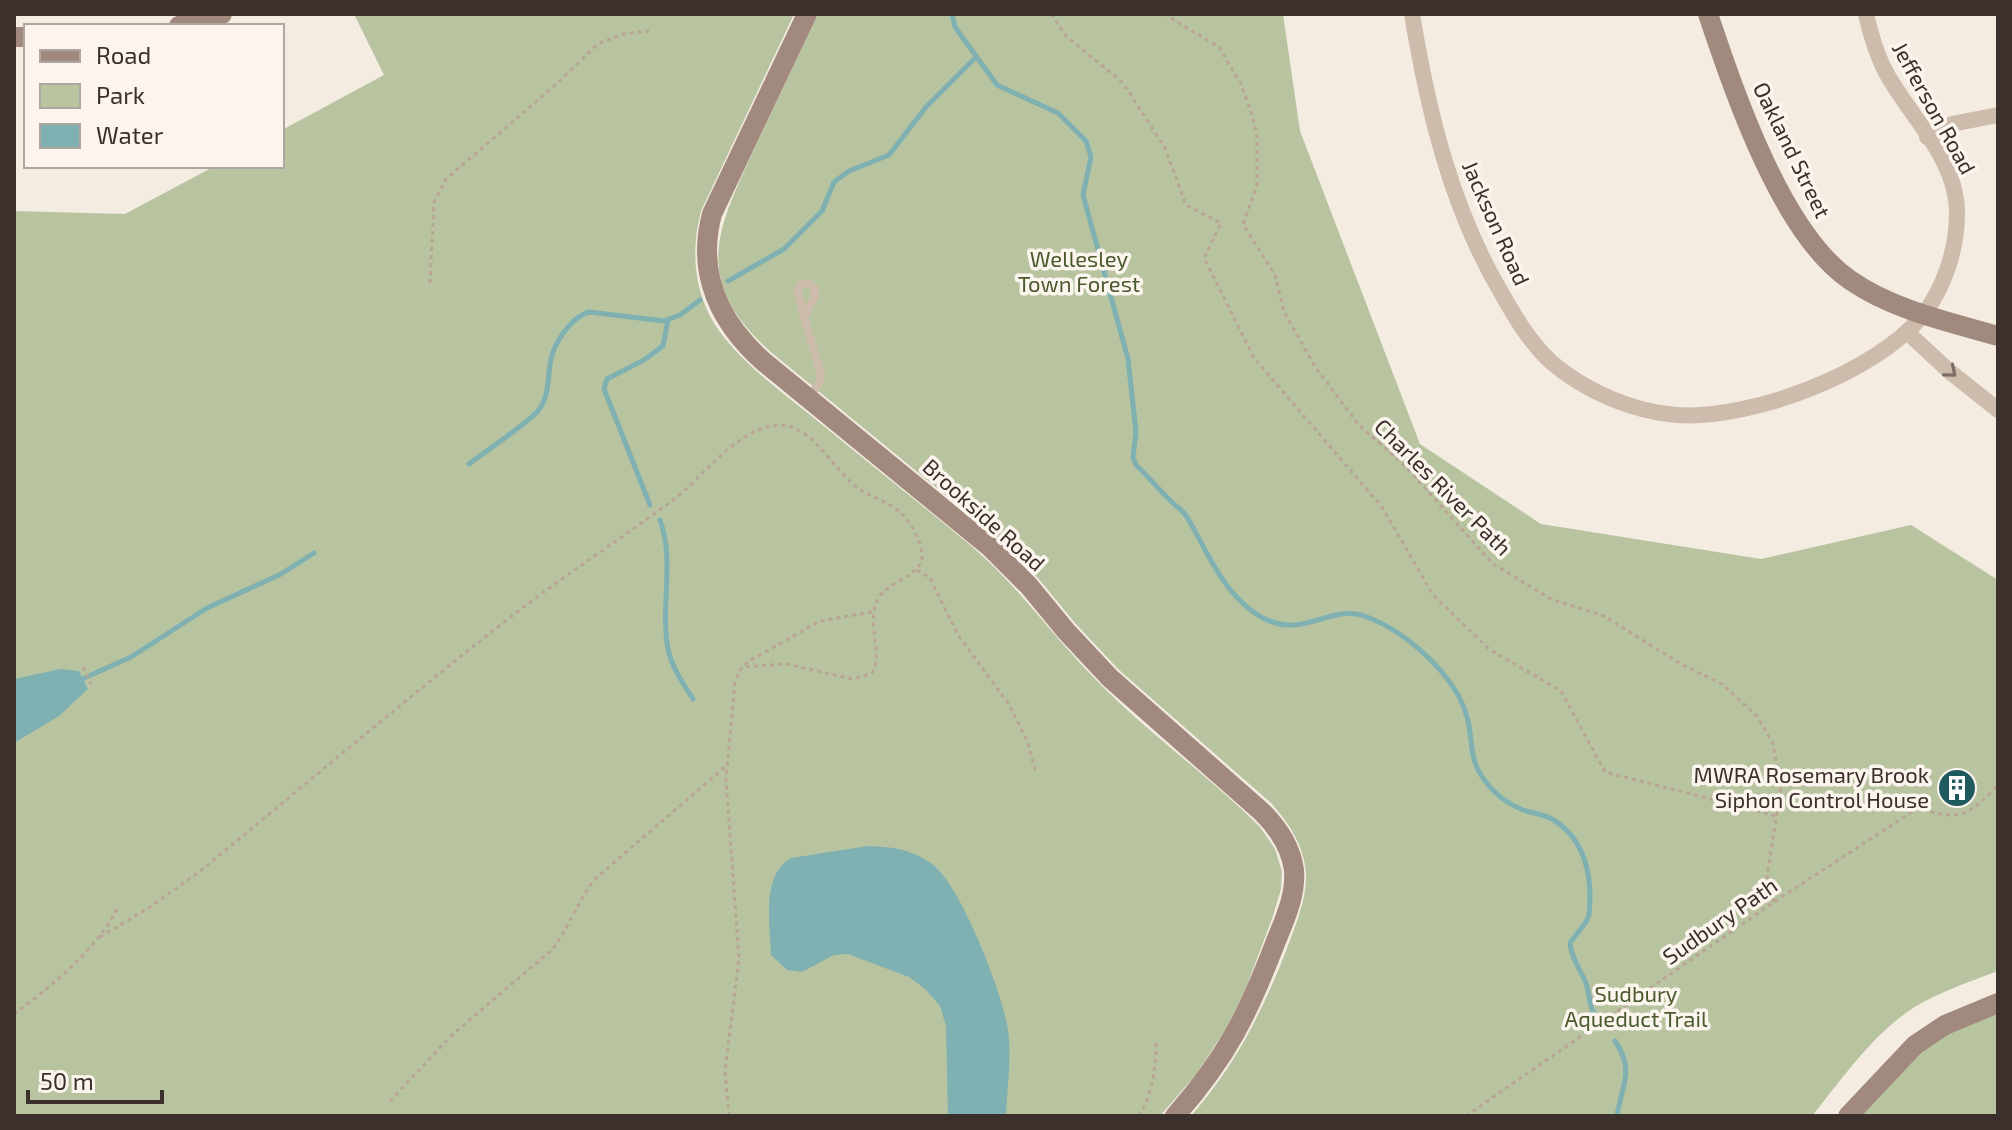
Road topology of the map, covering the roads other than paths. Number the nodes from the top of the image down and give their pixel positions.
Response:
1 (222, 14) edge
2 (807, 14) edge
3 (1412, 14) edge
4 (1708, 14) edge
5 (1866, 14) edge
6 (186, 24) edge
7 (1998, 115) edge
8 (1927, 137) junction
9 (1924, 313) junction
10 (804, 318) dead end
11 (1907, 332) junction
12 (1998, 336) edge
13 (808, 398) junction
14 (1998, 410) edge
15 (1998, 1003) edge
16 (1175, 1116) edge
17 (1848, 1116) edge

1 - 6 street
2 - 13 street, Brookside Road
3 - 11 street, Jackson Road
4 - 9 street, Oakland Street
5 - 8 street, Jefferson Road
7 - 8 street
8 - 9 street, Jefferson Road
9 - 11 street, Jackson Road
9 - 12 street, Oakland Street
10 - 13 lane
11 -> 14 street
13 - 16 street, Brookside Road
15 - 17 street

